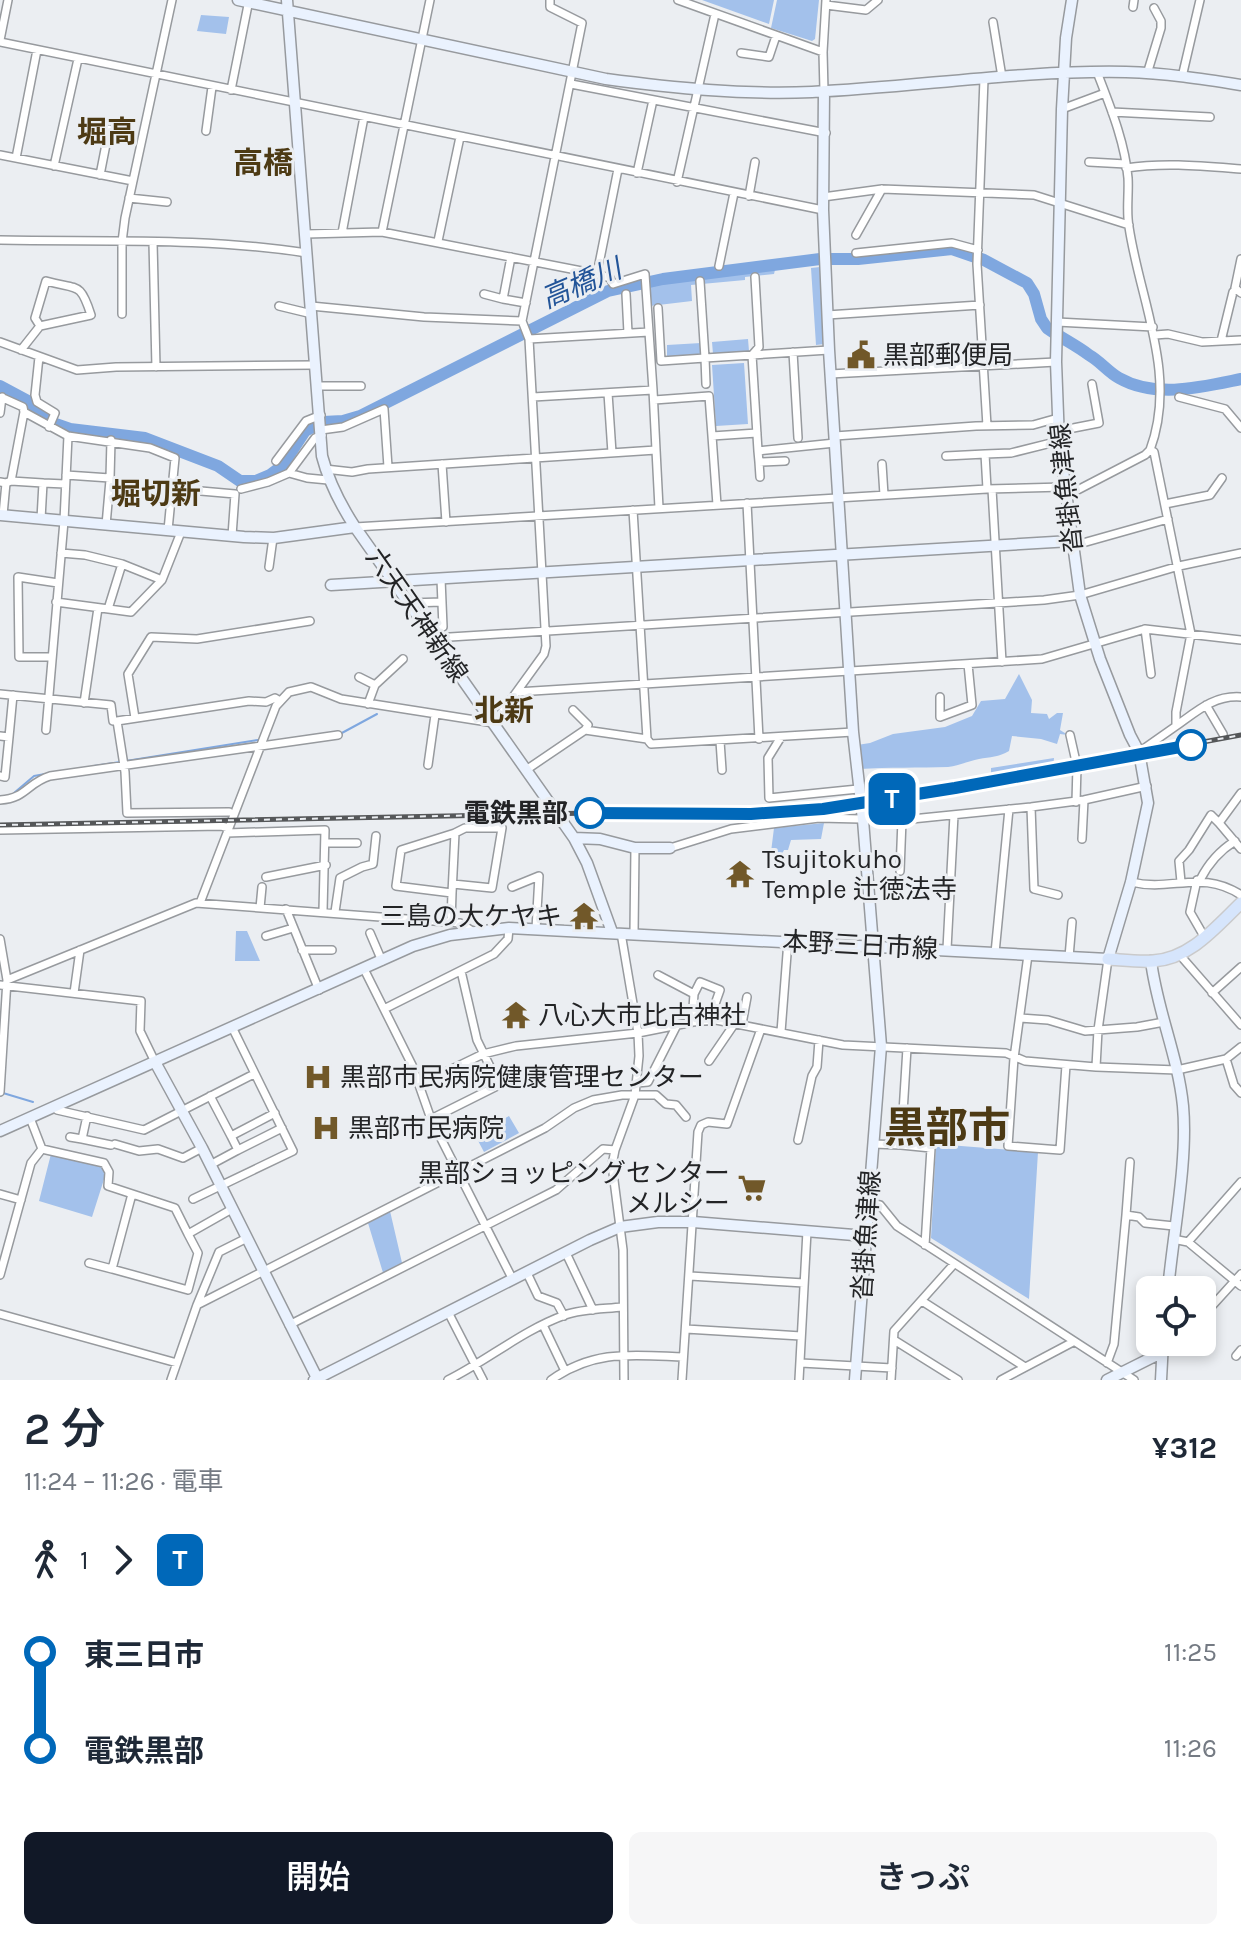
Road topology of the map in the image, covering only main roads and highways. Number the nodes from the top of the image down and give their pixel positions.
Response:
1 (1241, 903) edge
2 (1108, 959) road end

1 - 2 main road

